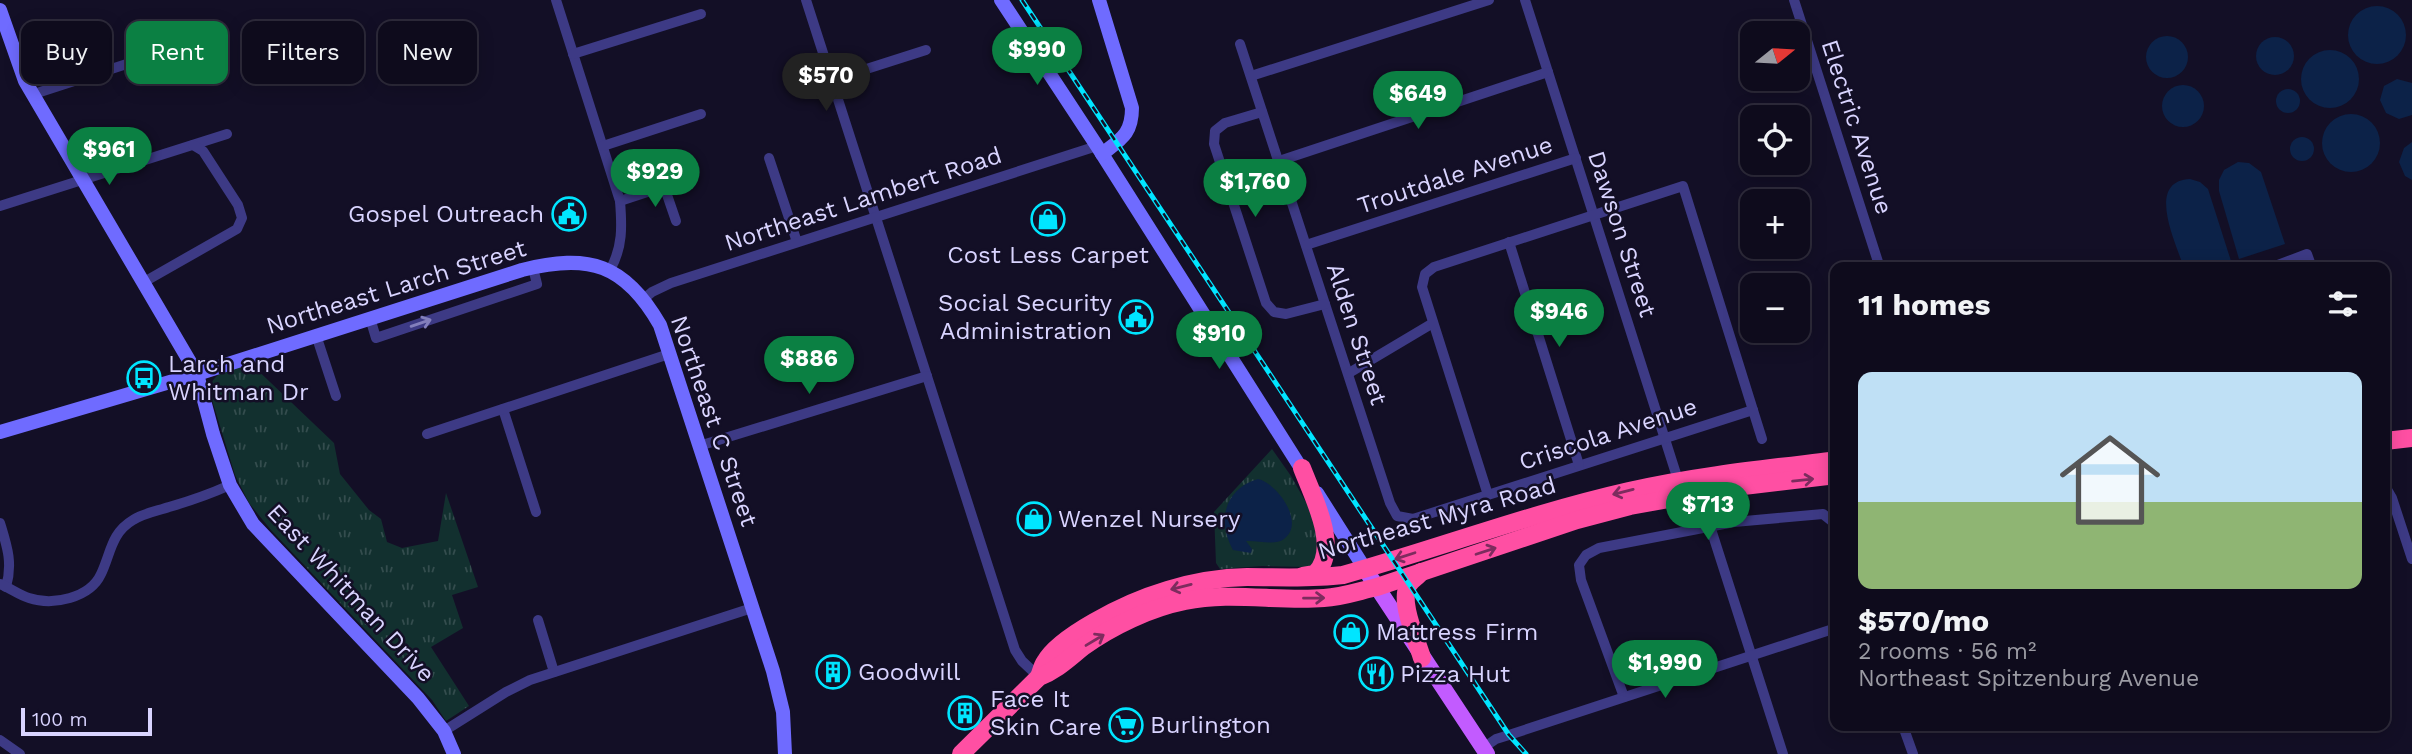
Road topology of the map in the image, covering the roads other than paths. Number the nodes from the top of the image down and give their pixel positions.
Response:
1 (556, 0) edge
2 (806, 0) edge
3 (1001, 0) edge
4 (1099, 0) edge
5 (1489, 0) edge
6 (1525, 0) edge
7 (1794, 0) edge
8 (0, 9) edge
9 (701, 14) dead end
10 (1240, 44) dead end
11 (926, 50) dead end
12 (573, 54) junction
13 (126, 64) edge
14 (1548, 72) junction
15 (1251, 76) junction
16 (832, 79) junction
17 (34, 94) junction
18 (1262, 112) junction
19 (701, 114) dead end
20 (227, 134) dead end
21 (193, 145) junction
22 (603, 146) junction
23 (1100, 150) junction
24 (769, 158) dead end
25 (1576, 158) junction
26 (1279, 162) junction
27 (693, 177) dead end
28 (85, 180) junction
29 (664, 186) junction
30 (620, 201) junction
31 (0, 206) edge
32 (1594, 215) junction
33 (875, 216) junction
34 (676, 221) dead end
35 (797, 242) junction
36 (1509, 242) junction
37 (1306, 245) junction
38 (1878, 262) edge
39 (2286, 262) edge
40 (2308, 262) edge
41 (533, 268) junction
42 (610, 270) junction
43 (144, 282) junction
44 (645, 298) junction
45 (1325, 304) junction
46 (370, 318) junction
47 (1433, 323) junction
48 (316, 335) junction
49 (669, 354) junction
50 (1349, 373) junction
51 (197, 374) junction
52 (927, 376) junction
53 (336, 397) dead end
54 (503, 409) junction
55 (1753, 410) junction
56 (0, 432) edge
57 (427, 434) dead end
58 (1665, 438) junction
59 (2412, 438) edge
60 (1762, 439) dead end
61 (2390, 440) edge
62 (699, 446) junction
63 (1830, 461) edge
64 (1579, 466) junction
65 (1302, 468) junction
66 (1830, 476) edge
67 (1678, 480) junction
68 (230, 485) junction
69 (1488, 495) junction
70 (2390, 495) edge
71 (536, 512) dead end
72 (1396, 516) joint
73 (1830, 521) edge
74 (0, 523) edge
75 (1710, 526) junction
76 (2412, 559) edge
77 (1365, 569) junction
78 (1422, 572) junction
79 (1290, 578) junction
80 (3, 585) edge
81 (1377, 587) junction
82 (752, 608) junction
83 (538, 620) dead end
84 (1830, 630) edge
85 (1752, 656) junction
86 (1422, 657) junction
87 (554, 672) junction
88 (1039, 677) junction
89 (1624, 697) junction
90 (444, 731) junction
91 (1905, 731) edge
92 (0, 740) edge
93 (1485, 751) edge
94 (20, 754) edge
95 (454, 754) edge
96 (785, 754) edge
97 (961, 754) edge
98 (1783, 754) edge
99 (1913, 754) edge

1 - 12 street
2 - 16 street
3 - 23 main road
4 - 23 main road
5 - 15 street
6 - 14 street, Dawson Street
7 - 38 street, Electric Avenue
8 - 17 main road, East Whitman Drive
9 - 12 street
10 - 15 street, Alden Street
11 - 16 street
12 - 22 street
13 - 17 street
14 - 25 street, Dawson Street
14 - 26 street
15 - 18 street, Alden Street
16 - 33 street
17 - 28 main road, East Whitman Drive
18 - 26 street, Alden Street
18 - 45 street
19 - 22 street
20 - 21 street
21 - 28 street
21 - 43 street
22 - 30 street
23 - 33 street, Northeast Lambert Road
23 - 65 main road
24 - 35 street
25 - 32 street, Dawson Street
25 - 37 street, Troutdale Avenue
26 - 37 street, Alden Street
27 - 29 street
28 - 31 street
28 - 43 main road, East Whitman Drive
29 - 30 street
29 - 34 street
30 - 42 street
32 - 36 street
32 - 55 street
32 - 58 street, Dawson Street
33 - 35 street, Northeast Lambert Road
33 - 52 street
35 - 44 street, Northeast Lambert Road
36 - 47 street
36 - 64 street
37 - 45 street, Alden Street
39 - 40 street
41 - 42 main road, Northeast Larch Street
41 - 46 main road, Northeast Larch Street
46 -> 41 street
42 - 44 main road, Northeast C Street
43 - 51 main road, East Whitman Drive
44 - 49 main road, Northeast C Street
45 - 50 street, Alden Street
46 - 48 main road, Northeast Larch Street
47 - 50 street
47 - 69 street
48 - 51 main road, Northeast Larch Street
48 - 53 street
49 - 54 street
49 - 62 main road, Northeast C Street
50 - 72 street, Alden Street
51 - 56 main road, Northeast Larch Street
51 - 68 main road, East Whitman Drive
52 - 62 street
52 - 88 street
54 - 57 street
54 - 71 street
55 - 58 street, Criscola Avenue
55 - 60 street
58 - 64 street, Criscola Avenue
58 - 67 street, Dawson Street
59 - 61 highway
62 - 82 main road, Northeast C Street
63 - 67 highway, Northeast Myra Road
64 - 69 street, Criscola Avenue
65 - 77 main road
65 - 79 highway
78 -> 66 highway, Northeast Myra Road
67 -> 77 highway, Northeast Myra Road
68 - 80 street
68 - 90 main road, East Whitman Drive
69 - 72 street, Criscola Avenue
70 - 76 street
73 - 75 street
74 - 80 street
75 - 85 street
75 - 89 street
77 - 79 highway, Northeast Myra Road
77 - 81 main road
78 - 81 highway, Northeast Myra Road
78 - 86 highway
79 -> 88 highway, Northeast Myra Road
81 - 86 main road
88 -> 81 highway, Northeast Myra Road
82 - 87 street
82 - 96 main road, Northeast C Street
83 - 87 street
84 - 85 street
85 - 89 street
85 - 98 street
86 - 93 main road
87 - 90 street
88 - 97 highway, Northeast Myra Road
89 - 93 street
90 - 95 main road, East Whitman Drive
91 - 99 street
92 - 94 street

